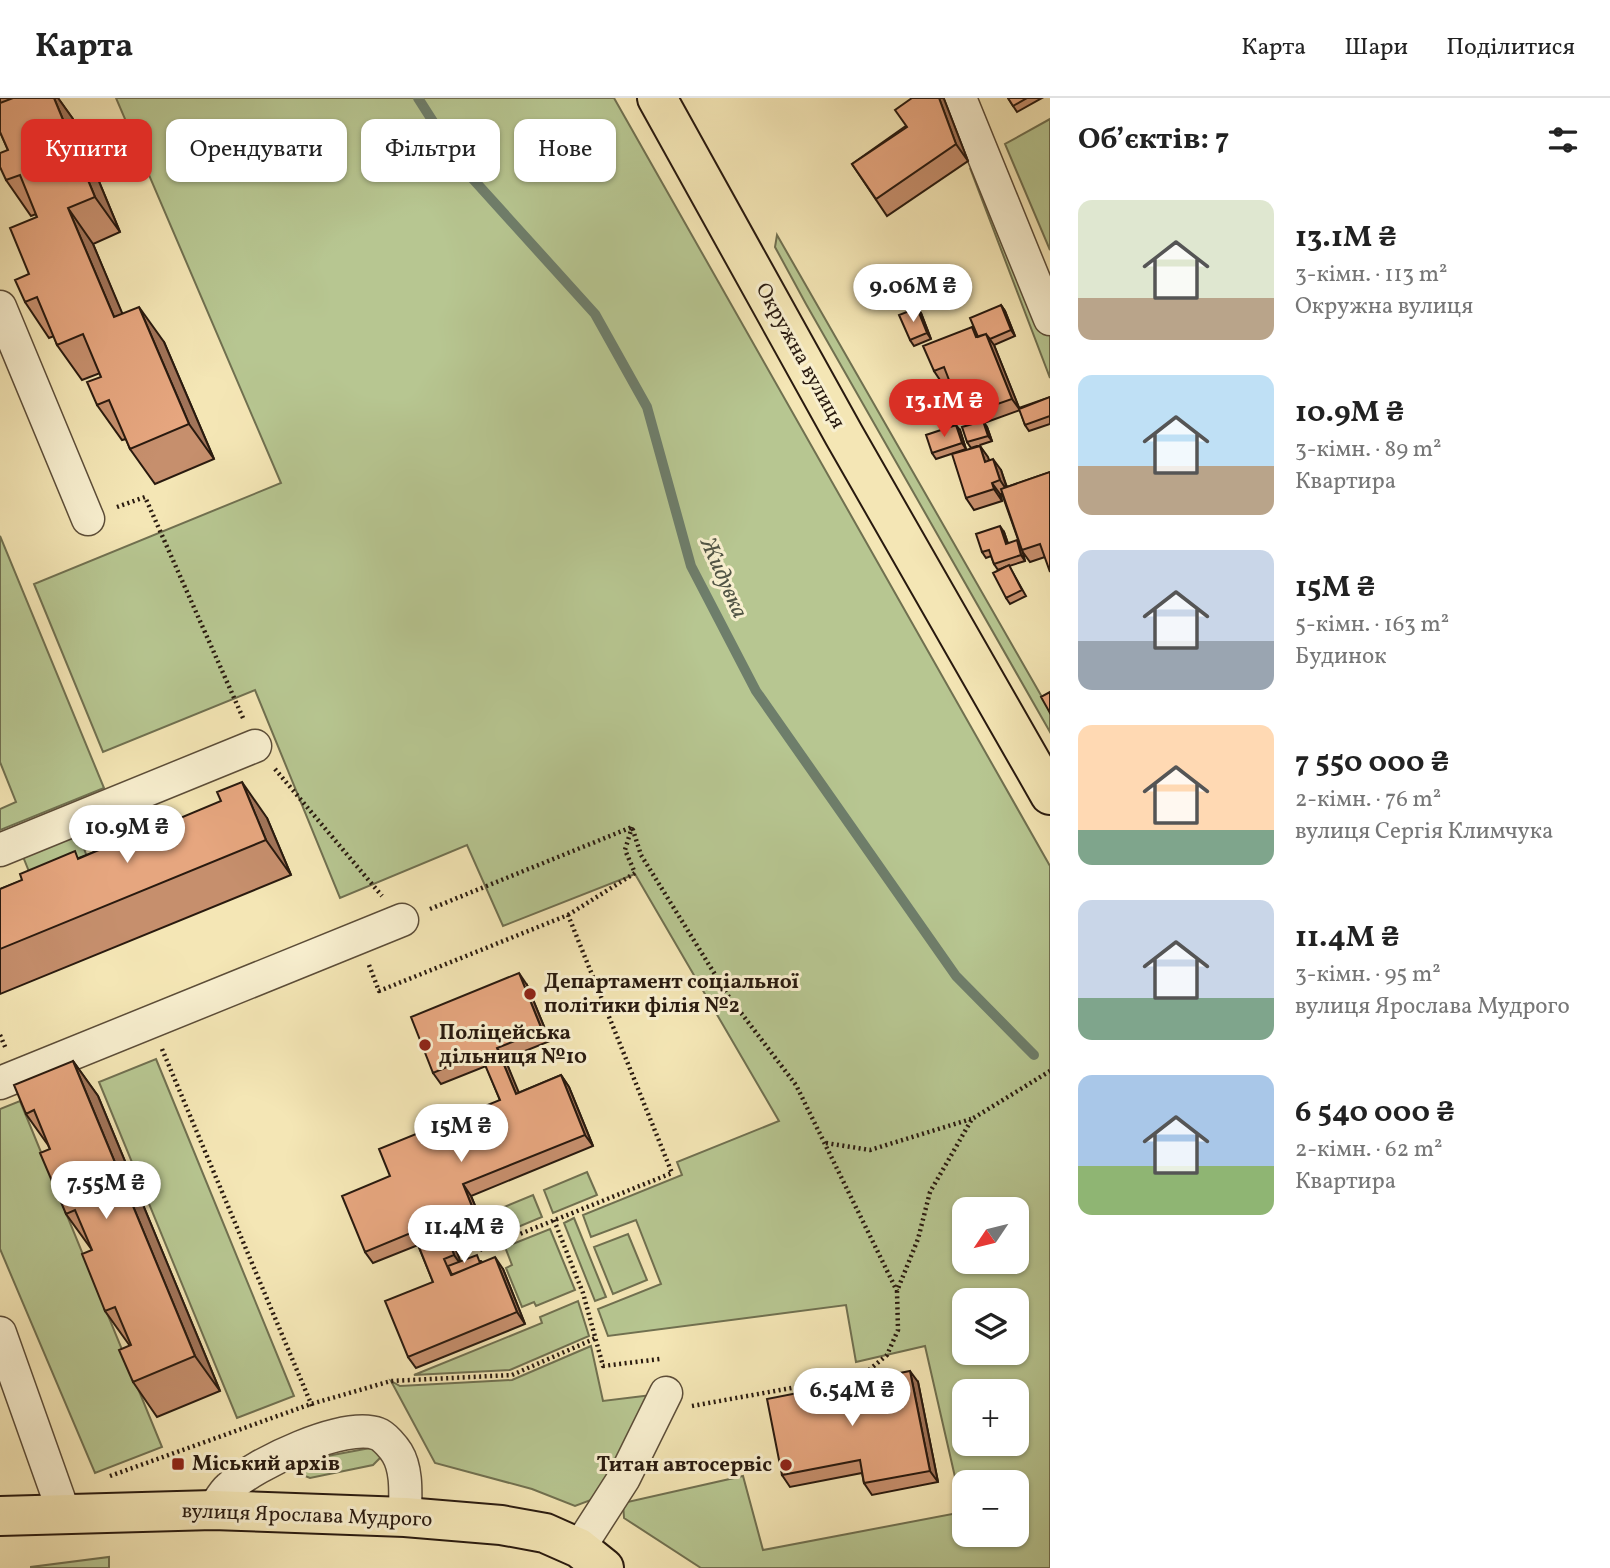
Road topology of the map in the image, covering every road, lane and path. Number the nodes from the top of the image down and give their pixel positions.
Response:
1 (657, 98) edge
2 (960, 98) edge
3 (0, 307) edge
4 (1050, 319) edge
5 (88, 519) joint
6 (255, 746) junction
7 (1050, 795) edge
8 (632, 827) junction
9 (0, 850) edge
10 (568, 915) junction
11 (402, 920) junction
12 (358, 938) junction
13 (151, 1023) junction
14 (1050, 1071) edge
15 (0, 1083) edge
16 (972, 1119) junction
17 (826, 1143) junction
18 (554, 1220) junction
19 (480, 1250) dead end
20 (897, 1291) junction
21 (0, 1333) edge
22 (596, 1338) junction
23 (660, 1359) dead end
24 (661, 1402) joint
25 (311, 1404) junction
26 (327, 1437) junction
27 (103, 1479) dead end
28 (214, 1510) junction
29 (0, 1516) edge
30 (65, 1516) junction
31 (405, 1517) junction
32 (591, 1558) edge

1 - 7 main road, Окружна вулиця
2 - 4 street
3 - 5 street
5 - 6 path
6 - 9 street
6 - 11 path
8 - 10 path
8 - 11 path
8 - 17 path
10 - 12 path
10 - 18 path
11 - 12 street
12 - 13 street
13 - 15 street
13 - 25 path
14 - 16 path
16 - 17 path
16 - 20 path
17 - 20 path
18 - 19 path
18 - 22 path
20 - 24 path
21 - 30 street
22 - 23 path
22 - 25 path
24 - 32 street
25 - 26 path
25 - 27 path
26 - 28 street
26 - 31 street
28 - 30 main road, вулиця Ярослава Мудрого
28 - 31 main road, вулиця Ярослава Мудрого
29 - 30 main road, вулиця Ярослава Мудрого
31 - 32 main road, вулиця Ярослава Мудрого

